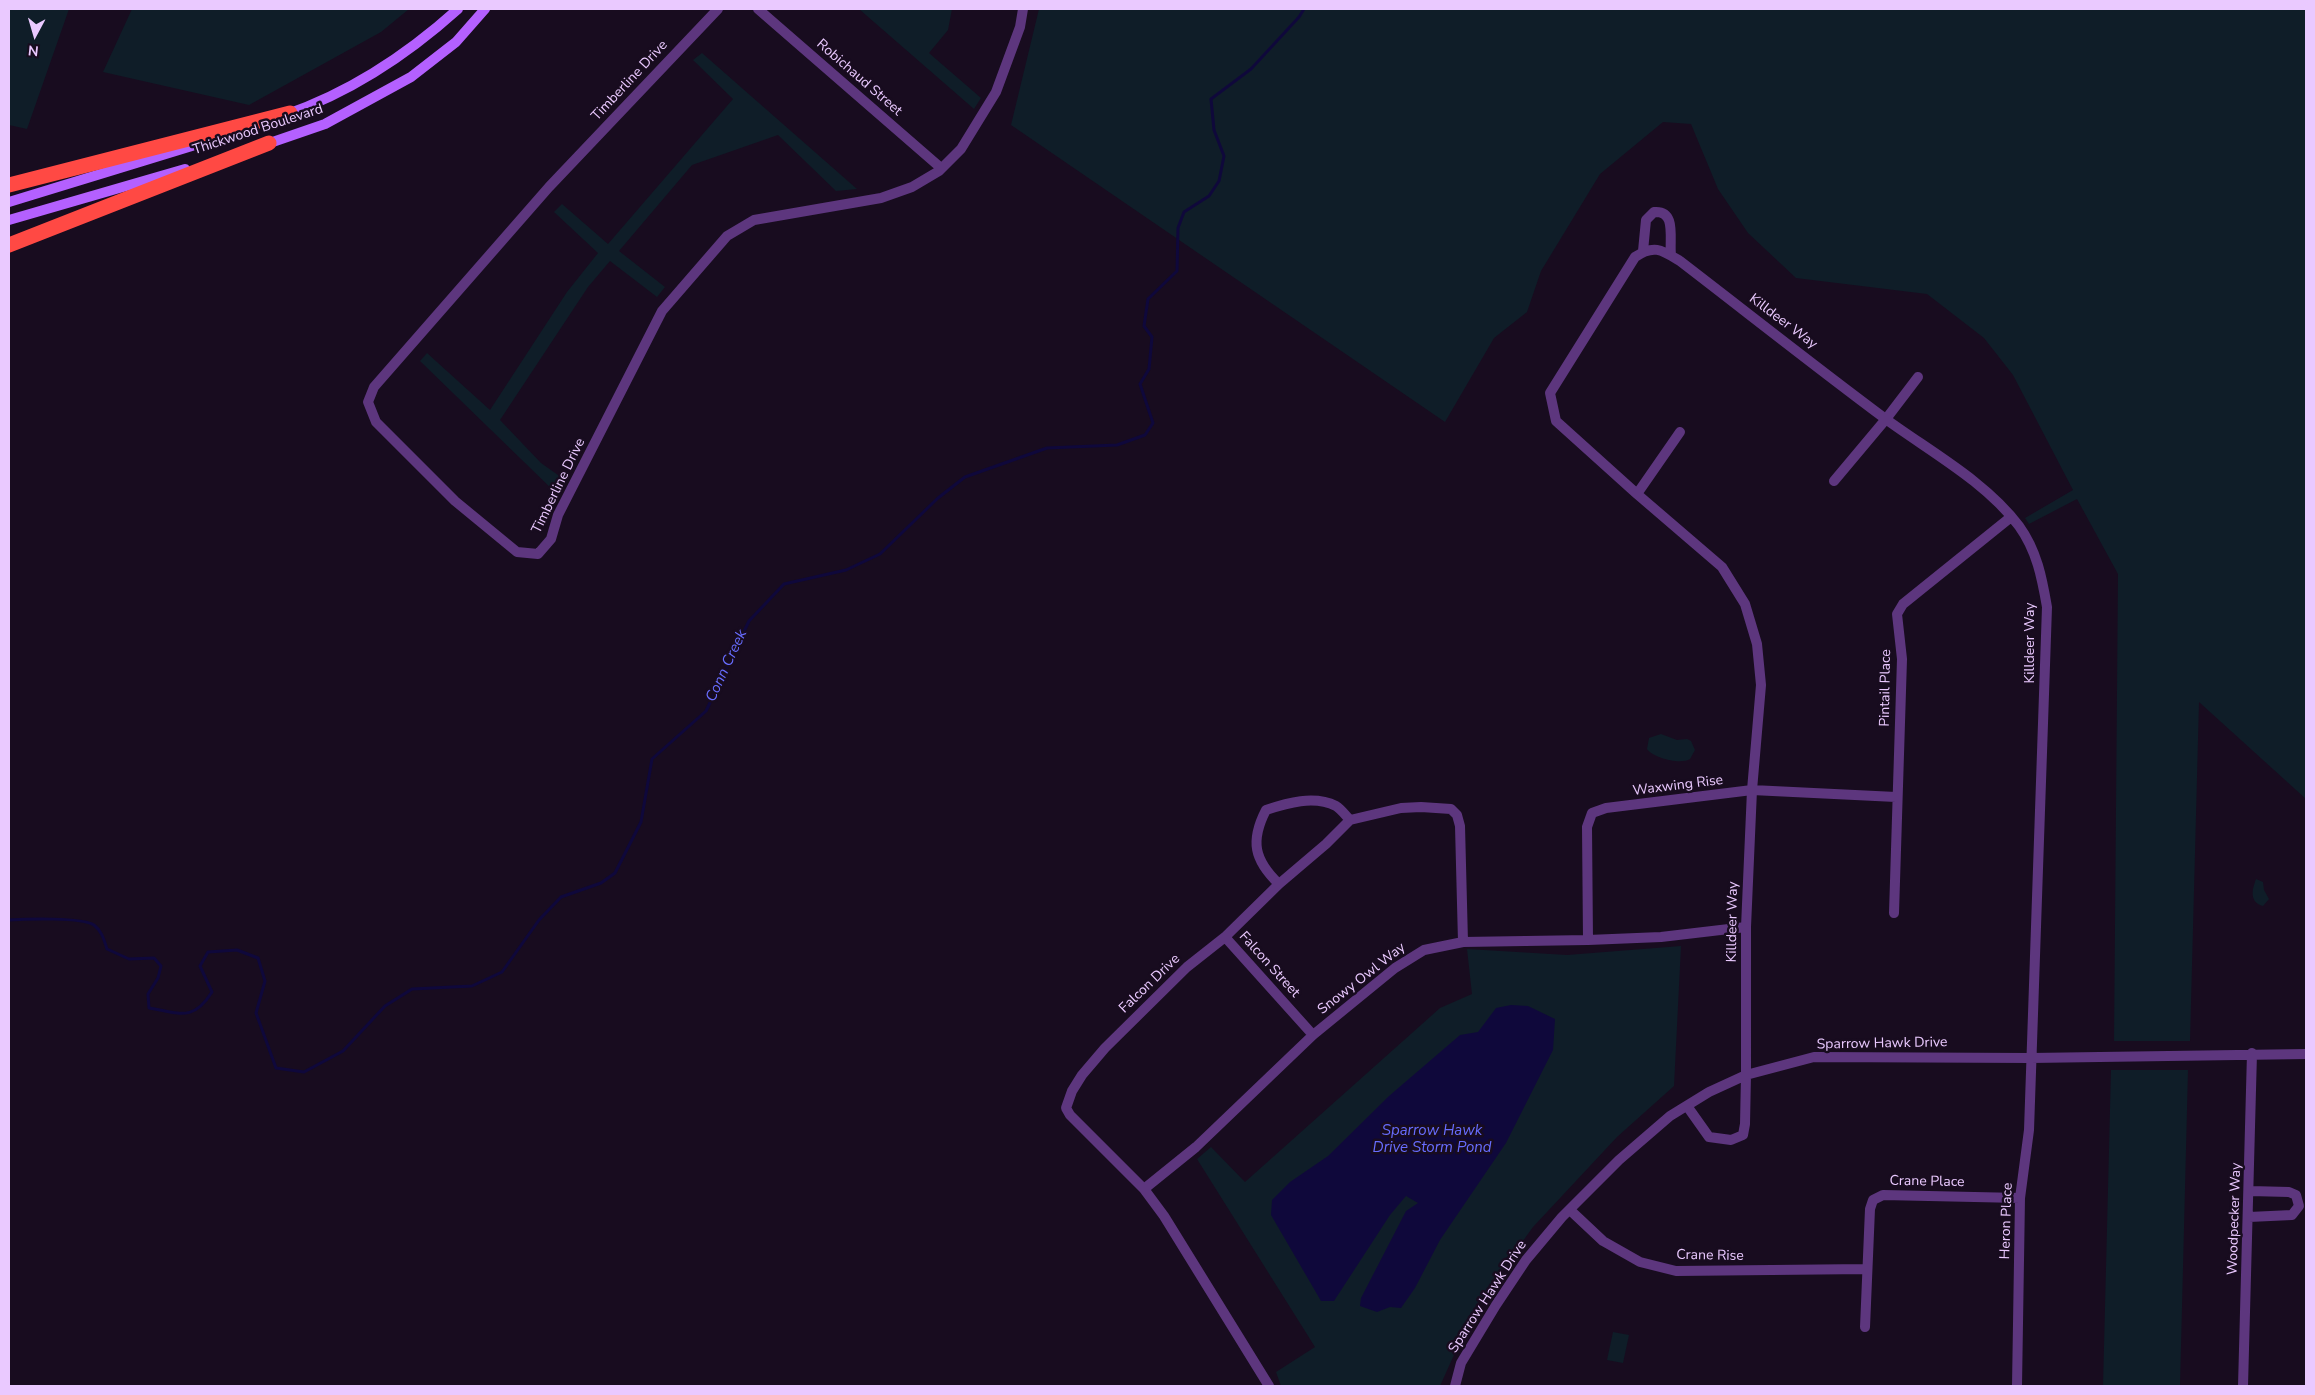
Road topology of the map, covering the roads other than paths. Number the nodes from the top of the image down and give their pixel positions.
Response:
1 (458, 9) edge
2 (485, 9) edge
3 (718, 9) edge
4 (758, 9) edge
5 (1023, 9) edge
6 (290, 113) junction
7 (270, 143) junction
8 (941, 168) junction
9 (9, 185) edge
10 (9, 202) edge
11 (9, 220) edge
12 (9, 245) edge
13 (1642, 251) junction
14 (1671, 255) junction
15 (1918, 377) dead end
16 (1886, 419) junction
17 (1680, 432) dead end
18 (1834, 481) dead end
19 (1636, 494) junction
20 (2011, 517) junction
21 (1752, 790) junction
22 (1896, 796) junction
23 (1350, 820) junction
24 (1279, 884) junction
25 (1894, 914) dead end
26 (1746, 927) junction
27 (1225, 937) junction
28 (1588, 940) junction
29 (1463, 942) junction
30 (1313, 1035) junction
31 (2252, 1053) junction
32 (2306, 1054) edge
33 (2032, 1058) junction
34 (1746, 1075) junction
35 (1687, 1106) junction
36 (1144, 1188) junction
37 (2250, 1191) junction
38 (2020, 1198) junction
39 (1570, 1210) junction
40 (2249, 1217) junction
41 (1867, 1269) junction
42 (1864, 1327) dead end
43 (1269, 1386) edge
44 (1455, 1386) edge
45 (2017, 1386) edge
46 (2243, 1386) edge

1 - 6 main road, Thickwood Boulevard
2 - 7 main road, Thickwood Boulevard
3 - 8 street, Timberline Drive
4 - 8 street, Robichaud Street
5 - 8 street, Timberline Drive
6 - 9 highway
6 - 10 main road, Thickwood Boulevard
7 - 11 main road, Thickwood Boulevard
7 - 12 highway
13 - 14 street, Killdeer Way
13 - 14 street
13 - 19 street, Killdeer Way
14 - 16 street, Killdeer Way
15 - 16 street
16 - 18 street
16 - 20 street, Killdeer Way
17 - 19 street
19 - 21 street, Killdeer Way
20 - 22 street, Pintail Place
20 - 33 street, Killdeer Way
21 - 22 street, Waxwing Rise
21 - 26 street, Killdeer Way
21 - 28 street, Waxwing Rise
22 - 25 street, Pintail Place
23 - 24 street, Falcon Drive
23 - 24 street
23 - 29 street
24 - 27 street, Falcon Drive
26 - 28 street, Snowy Owl Way
26 - 34 street, Killdeer Way
27 - 30 street, Falcon Street
27 - 36 street, Falcon Drive
28 - 29 street, Snowy Owl Way
29 - 30 street, Snowy Owl Way
30 - 36 street, Snowy Owl Way
31 - 32 street, Sparrow Hawk Drive
31 - 33 street, Sparrow Hawk Drive
31 - 37 street, Woodpecker Way
33 - 34 street, Sparrow Hawk Drive
33 - 38 street, Heron Place
34 - 35 street, Sparrow Hawk Drive
34 - 35 street, Killdeer Way
35 - 39 street, Sparrow Hawk Drive
36 - 43 street, Falcon Drive
37 - 40 street, Woodpecker Way
37 - 40 street
38 - 41 street, Crane Place
38 - 45 street, Heron Place
39 - 41 street, Crane Rise
39 - 44 street, Sparrow Hawk Drive
40 - 46 street, Woodpecker Way
41 - 42 street, Crane Place

